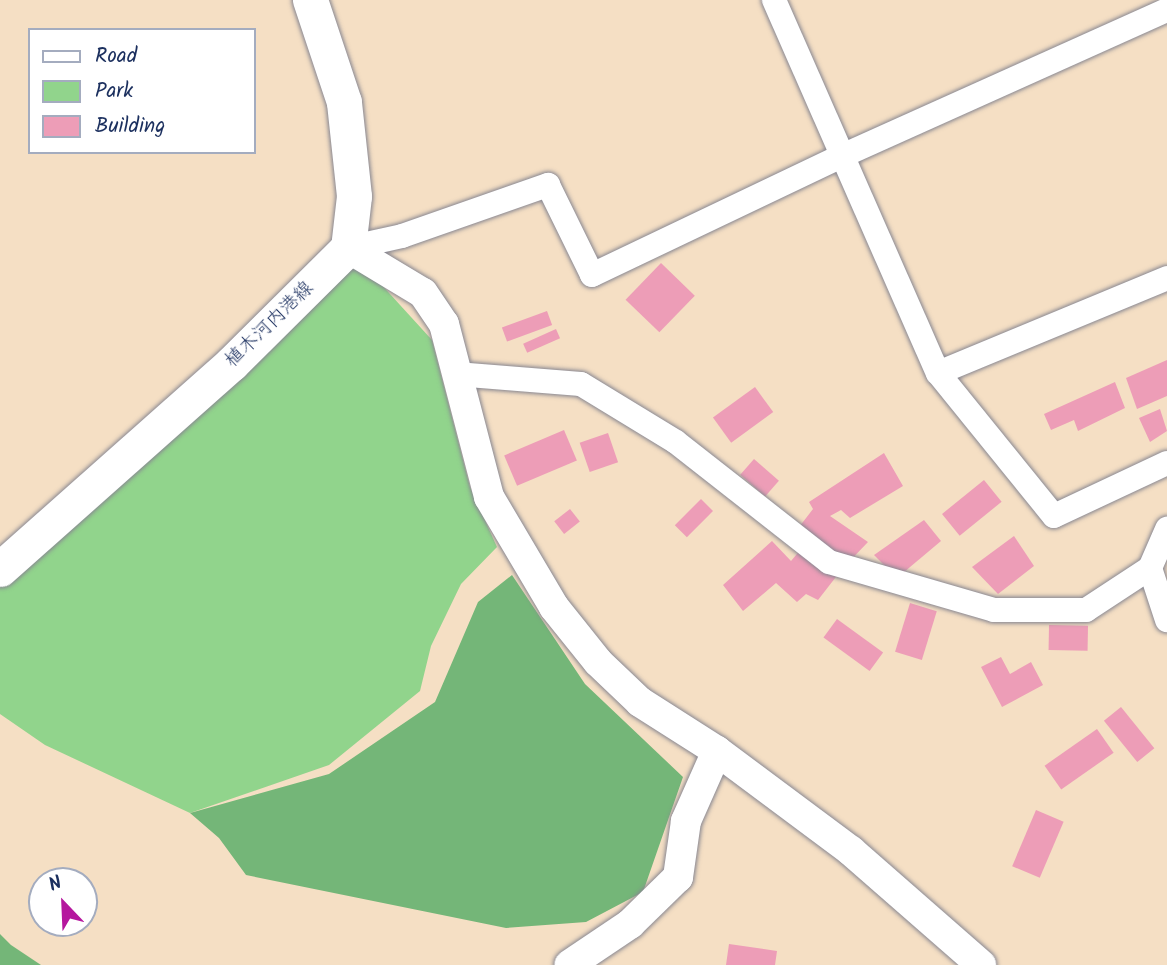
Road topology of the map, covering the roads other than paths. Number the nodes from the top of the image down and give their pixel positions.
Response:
1 (310, 0) edge
2 (774, 0) edge
3 (1167, 10) edge
4 (842, 156) junction
5 (348, 248) junction
6 (1167, 278) edge
7 (938, 373) junction
8 (456, 374) junction
9 (1167, 463) edge
10 (1167, 529) edge
11 (1150, 568) junction
12 (0, 569) edge
13 (1167, 621) edge
14 (718, 751) junction
15 (569, 965) edge
16 (981, 965) edge

1 - 5 main road
2 - 4 street
3 - 4 street
4 - 5 street
4 - 7 street
5 - 8 street
5 - 12 main road, 植木河内港線
6 - 7 street
7 - 9 street
8 - 11 street
8 - 14 street
10 - 11 street
11 - 13 street
14 - 15 street
14 - 16 street

